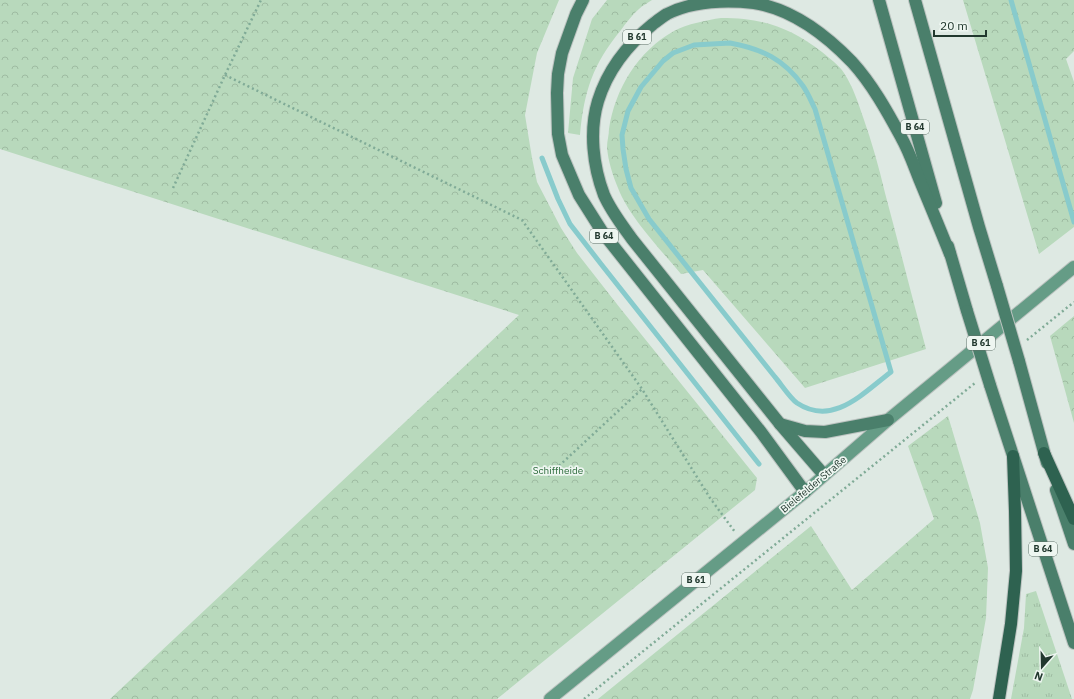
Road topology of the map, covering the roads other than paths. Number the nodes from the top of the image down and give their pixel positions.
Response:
1 (583, 0) edge
2 (879, 0) edge
3 (915, 0) edge
4 (950, 254) junction
5 (1074, 267) edge
6 (888, 420) junction
7 (780, 424) junction
8 (1044, 453) junction
9 (1013, 456) junction
10 (824, 475) junction
11 (805, 492) junction
12 (1074, 519) edge
13 (1074, 544) edge
14 (1074, 643) edge
15 (550, 699) edge
16 (999, 699) edge

1 - 11 highway, B 64
2 - 4 highway, B 64
3 - 8 highway, bridge
4 - 7 highway, B 61
4 - 9 highway, B 64, bridge
5 - 6 main road, Bielefelder Straße / B 61
6 - 7 highway, B 61
6 - 10 main road, Bielefelder Straße / B 61
7 - 10 highway
8 - 12 highway
8 - 13 highway
9 - 14 highway, B 64
9 - 16 highway
10 - 11 main road, Bielefelder Straße / B 61
11 - 15 main road, Bielefelder Straße / B 61

